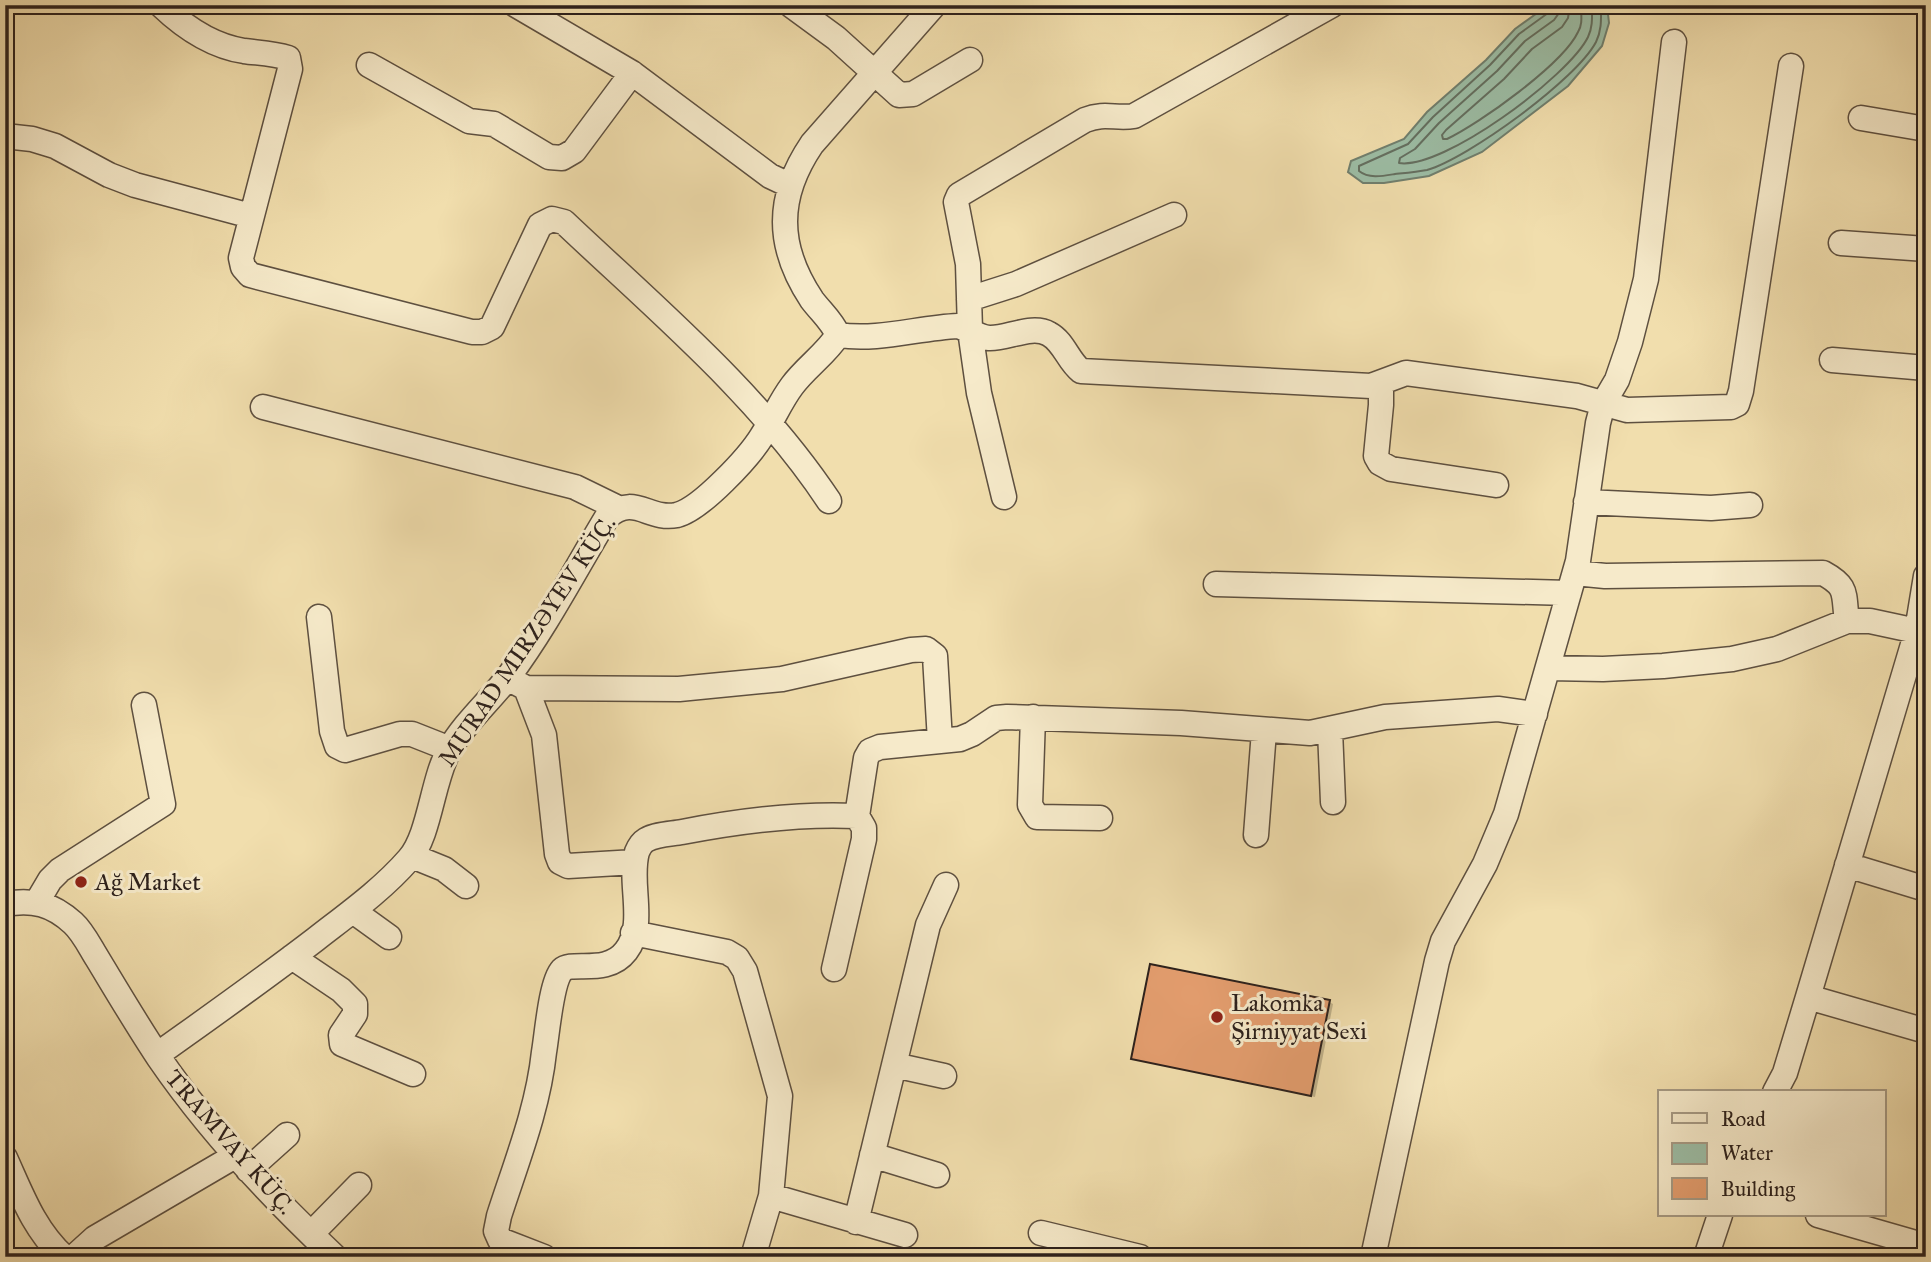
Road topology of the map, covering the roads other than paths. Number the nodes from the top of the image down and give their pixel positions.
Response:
1 (161, 5) edge
2 (516, 5) edge
3 (791, 5) edge
4 (934, 5) edge
5 (1332, 5) edge
6 (1674, 42) dead end
7 (970, 60) dead end
8 (369, 65) dead end
9 (1791, 66) dead end
10 (876, 72) junction
11 (632, 73) junction
12 (1861, 118) dead end
13 (1926, 129) edge
14 (5, 136) edge
15 (789, 185) junction
16 (1174, 215) dead end
17 (251, 216) junction
18 (1841, 243) dead end
19 (1926, 248) edge
20 (970, 299) junction
21 (970, 330) junction
22 (838, 335) junction
23 (1832, 360) dead end
24 (1926, 368) edge
25 (1381, 384) junction
26 (1603, 404) junction
27 (263, 407) dead end
28 (770, 422) junction
29 (1496, 485) dead end
30 (1004, 497) dead end
31 (829, 501) dead end
32 (1586, 502) junction
33 (1749, 505) dead end
34 (618, 508) junction
35 (1926, 576) edge
36 (1216, 583) dead end
37 (1572, 583) junction
38 (319, 617) dead end
39 (1847, 621) junction
40 (1921, 632) edge
41 (1549, 668) junction
42 (517, 683) junction
43 (144, 705) dead end
44 (1535, 714) junction
45 (1033, 717) junction
46 (1330, 730) junction
47 (1264, 731) junction
48 (940, 741) junction
49 (450, 749) junction
50 (1334, 802) dead end
51 (857, 816) junction
52 (1100, 818) dead end
53 (1256, 835) dead end
54 (412, 856) junction
55 (635, 862) junction
56 (1847, 865) junction
57 (946, 885) dead end
58 (466, 886) dead end
59 (1926, 889) edge
60 (37, 902) junction
61 (5, 904) edge
62 (353, 911) junction
63 (633, 933) junction
64 (389, 937) dead end
65 (292, 957) junction
66 (834, 969) dead end
67 (1808, 997) junction
68 (1926, 1031) edge
69 (158, 1055) junction
70 (894, 1065) junction
71 (413, 1074) dead end
72 (944, 1076) dead end
73 (1776, 1090) edge
74 (287, 1135) dead end
75 (872, 1156) junction
76 (5, 1158) edge
77 (242, 1163) junction
78 (937, 1175) dead end
79 (359, 1185) dead end
80 (771, 1196) junction
81 (1720, 1216) edge
82 (1821, 1216) edge
83 (856, 1222) junction
84 (1041, 1233) dead end
85 (311, 1234) junction
86 (905, 1235) dead end
87 (1926, 1246) edge
88 (64, 1257) edge
89 (74, 1257) edge
90 (335, 1257) edge
91 (544, 1257) edge
92 (753, 1257) edge
93 (1140, 1257) edge
94 (1373, 1257) edge
95 (1706, 1257) edge

1 - 17 street
2 - 11 street
3 - 10 street
4 - 10 street
5 - 20 street
6 - 26 street
7 - 10 street
8 - 11 street
9 - 26 street
10 - 15 street
11 - 15 street
12 - 13 street
14 - 17 street
15 - 22 street
16 - 20 street
17 - 28 street
18 - 19 street
20 - 21 street
21 - 22 street
21 - 25 street
21 - 30 street
22 - 28 street, MURAD MIRZƏYEV KÜÇ.
23 - 24 street
25 - 26 street
25 - 29 street
26 - 32 street
27 - 34 street
28 - 31 street
28 - 34 street, MURAD MIRZƏYEV KÜÇ.
32 - 33 street
32 - 37 street
34 - 42 street, MURAD MIRZƏYEV KÜÇ.
35 - 40 street
36 - 37 street
37 - 39 street
37 - 41 street
38 - 49 street
39 - 40 street
39 - 41 street
40 - 56 street
41 - 44 street
42 - 48 street
42 - 49 street, MURAD MIRZƏYEV KÜÇ.
42 - 55 street
43 - 60 street
44 - 46 street
44 - 94 street
45 - 47 street
45 - 48 street
45 - 52 street
46 - 47 street
46 - 50 street
47 - 53 street
48 - 51 street
49 - 54 street, MURAD MIRZƏYEV KÜÇ.
51 - 55 street
51 - 66 street
54 - 58 street
54 - 62 street, MURAD MIRZƏYEV KÜÇ.
55 - 63 street
56 - 59 street
56 - 67 street
57 - 70 street
60 - 61 street
60 - 69 street, TRAMVAY KÜÇ.
62 - 64 street
62 - 65 street, MURAD MIRZƏYEV KÜÇ.
63 - 80 street
63 - 91 street
65 - 69 street, MURAD MIRZƏYEV KÜÇ.
65 - 71 street
67 - 68 street
67 - 73 street
69 - 77 street, TRAMVAY KÜÇ.
70 - 72 street
70 - 75 street
74 - 77 street
75 - 78 street
75 - 83 street
76 - 88 street
77 - 85 street, TRAMVAY KÜÇ.
77 - 89 street
79 - 85 street
80 - 83 street
80 - 92 street
81 - 95 street
82 - 87 street
83 - 86 street
84 - 93 street
85 - 90 street, TRAMVAY KÜÇ.

